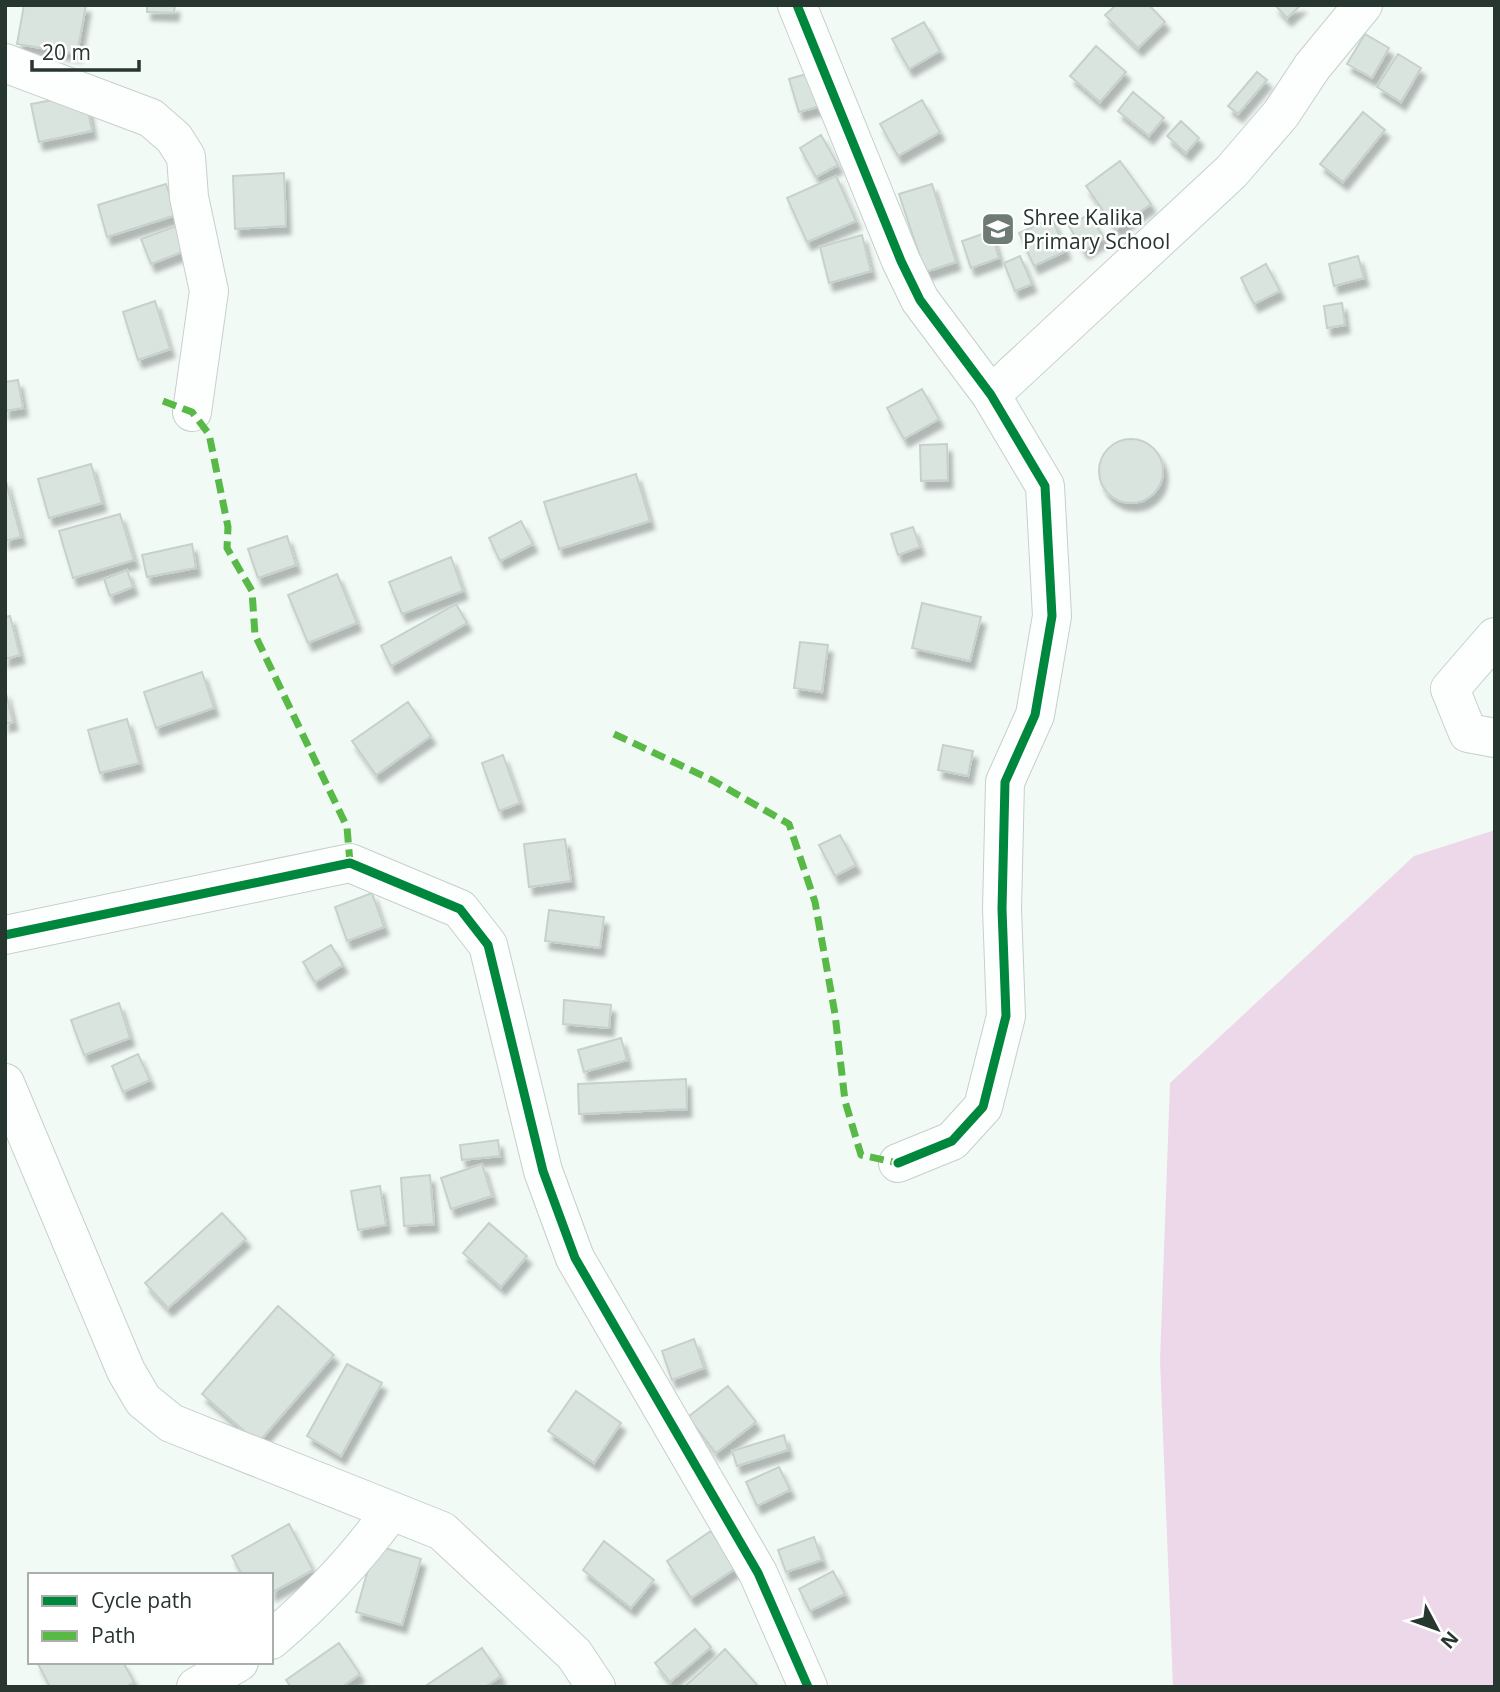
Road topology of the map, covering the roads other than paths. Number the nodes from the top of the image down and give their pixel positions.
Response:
1 (797, 5) edge
2 (1363, 5) edge
3 (5, 63) edge
4 (991, 395) junction
5 (192, 412) dead end
6 (1495, 637) edge
7 (1495, 738) edge
8 (5, 935) edge
9 (5, 1083) edge
10 (898, 1163) dead end
11 (391, 1511) junction
12 (273, 1638) edge
13 (236, 1664) edge
14 (197, 1687) edge
15 (596, 1687) edge
16 (808, 1687) edge

1 - 4 street
2 - 4 street
3 - 5 street
4 - 10 street
6 - 7 street
8 - 16 street
9 - 11 street
11 - 12 street
11 - 15 street
13 - 14 street

